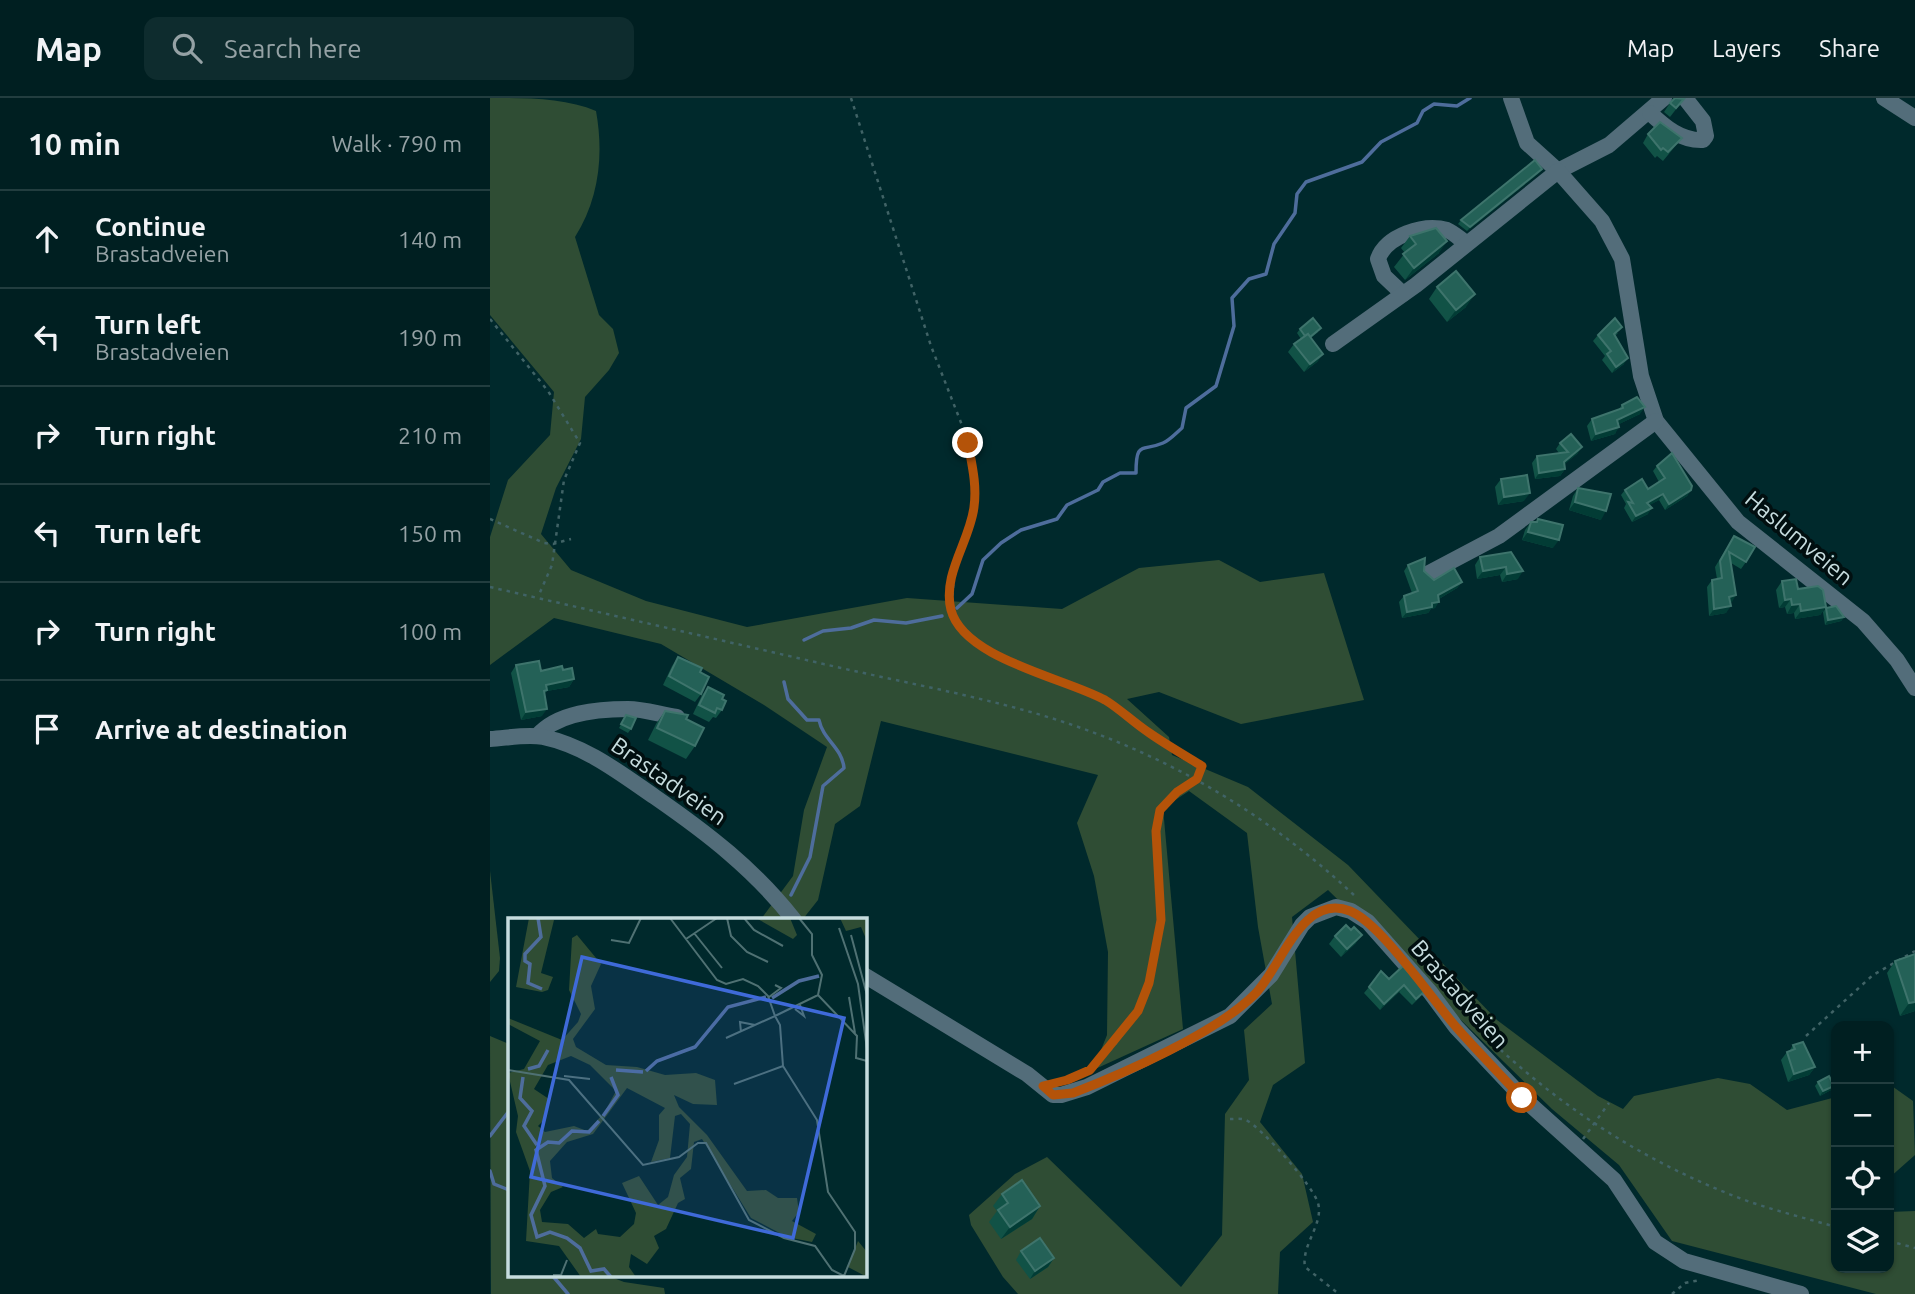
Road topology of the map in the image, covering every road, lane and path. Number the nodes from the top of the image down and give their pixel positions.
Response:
1 (851, 98) edge
2 (1511, 98) edge
3 (1664, 98) edge
4 (1685, 98) edge
5 (1884, 98) edge
6 (1650, 113) junction
7 (1915, 118) edge
8 (1558, 171) junction
9 (1466, 243) junction
10 (1403, 293) junction
11 (490, 319) edge
12 (1333, 344) dead end
13 (1656, 421) junction
14 (490, 519) edge
15 (570, 539) dead end
16 (553, 544) junction
17 (1429, 573) edge
18 (490, 587) edge
19 (538, 598) junction
20 (1915, 688) edge
21 (677, 717) edge
22 (537, 736) junction
23 (490, 739) edge
24 (1197, 779) junction
25 (1360, 900) dead end
26 (793, 918) edge
27 (1915, 951) edge
28 (866, 976) edge
29 (1477, 1027) dead end
30 (1806, 1036) dead end
31 (1090, 1070) dead end
32 (1609, 1104) dead end
33 (1230, 1119) dead end
34 (1583, 1139) dead end
35 (1831, 1226) edge
36 (1894, 1242) edge
37 (1915, 1248) edge
38 (1702, 1280) dead end
39 (1339, 1294) edge
40 (1672, 1294) edge
41 (1801, 1294) edge

1 - 24 path
2 - 8 street, Haslumveien
3 - 6 street
4 - 6 street
5 - 7 street
6 - 8 street
8 - 9 street
8 - 13 street, Haslumveien
9 - 10 street
9 - 10 street
10 - 12 street
11 - 16 path
13 - 17 street
13 - 20 street, Haslumveien
14 - 16 path
15 - 16 path
16 - 19 path
18 - 19 path
19 - 24 path
21 - 22 street
22 - 23 street, Brastadveien
22 - 26 street, Brastadveien
24 - 25 path
24 - 31 path
27 - 30 path
28 - 41 street, Brastadveien
29 - 35 path
32 - 34 path, bridge
33 - 39 path
36 - 37 path
38 - 40 path

